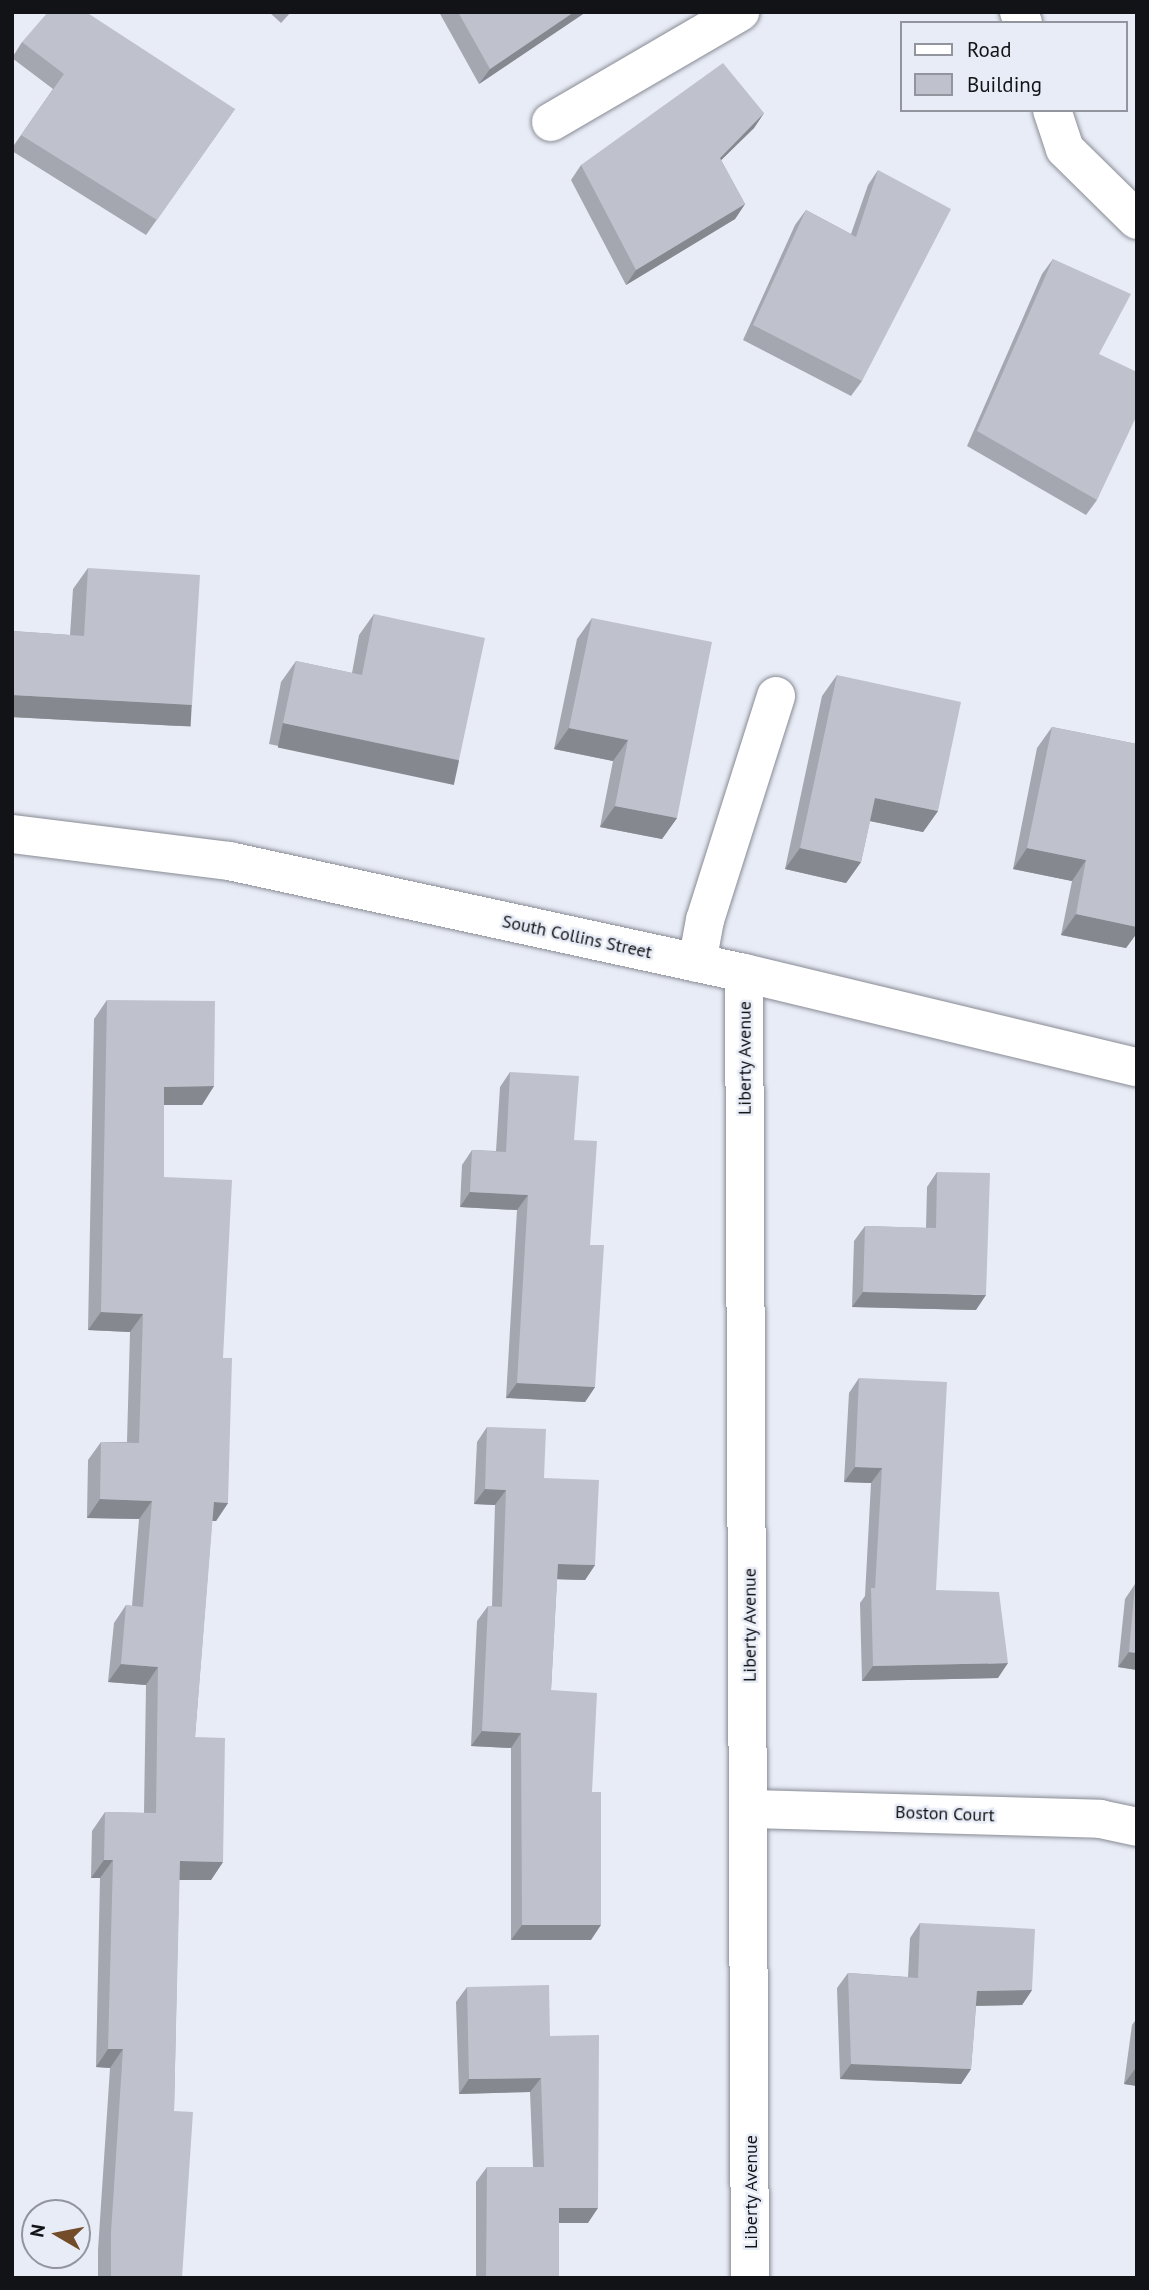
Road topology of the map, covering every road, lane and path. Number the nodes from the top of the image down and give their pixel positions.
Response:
1 (740, 12) edge
2 (1053, 112) edge
3 (551, 122) dead end
4 (1137, 220) edge
5 (776, 696) dead end
6 (12, 834) edge
7 (697, 963) junction
8 (744, 973) junction
9 (1137, 1067) edge
10 (752, 1809) junction
11 (1137, 1827) edge
12 (750, 2278) edge

1 - 3 street
2 - 4 street
5 - 7 street
6 - 7 street, South Collins Street
7 - 8 street, South Collins Street
8 - 9 street, South Collins Street
8 - 10 street, Liberty Avenue
10 - 11 street, Boston Court
10 - 12 street, Liberty Avenue

